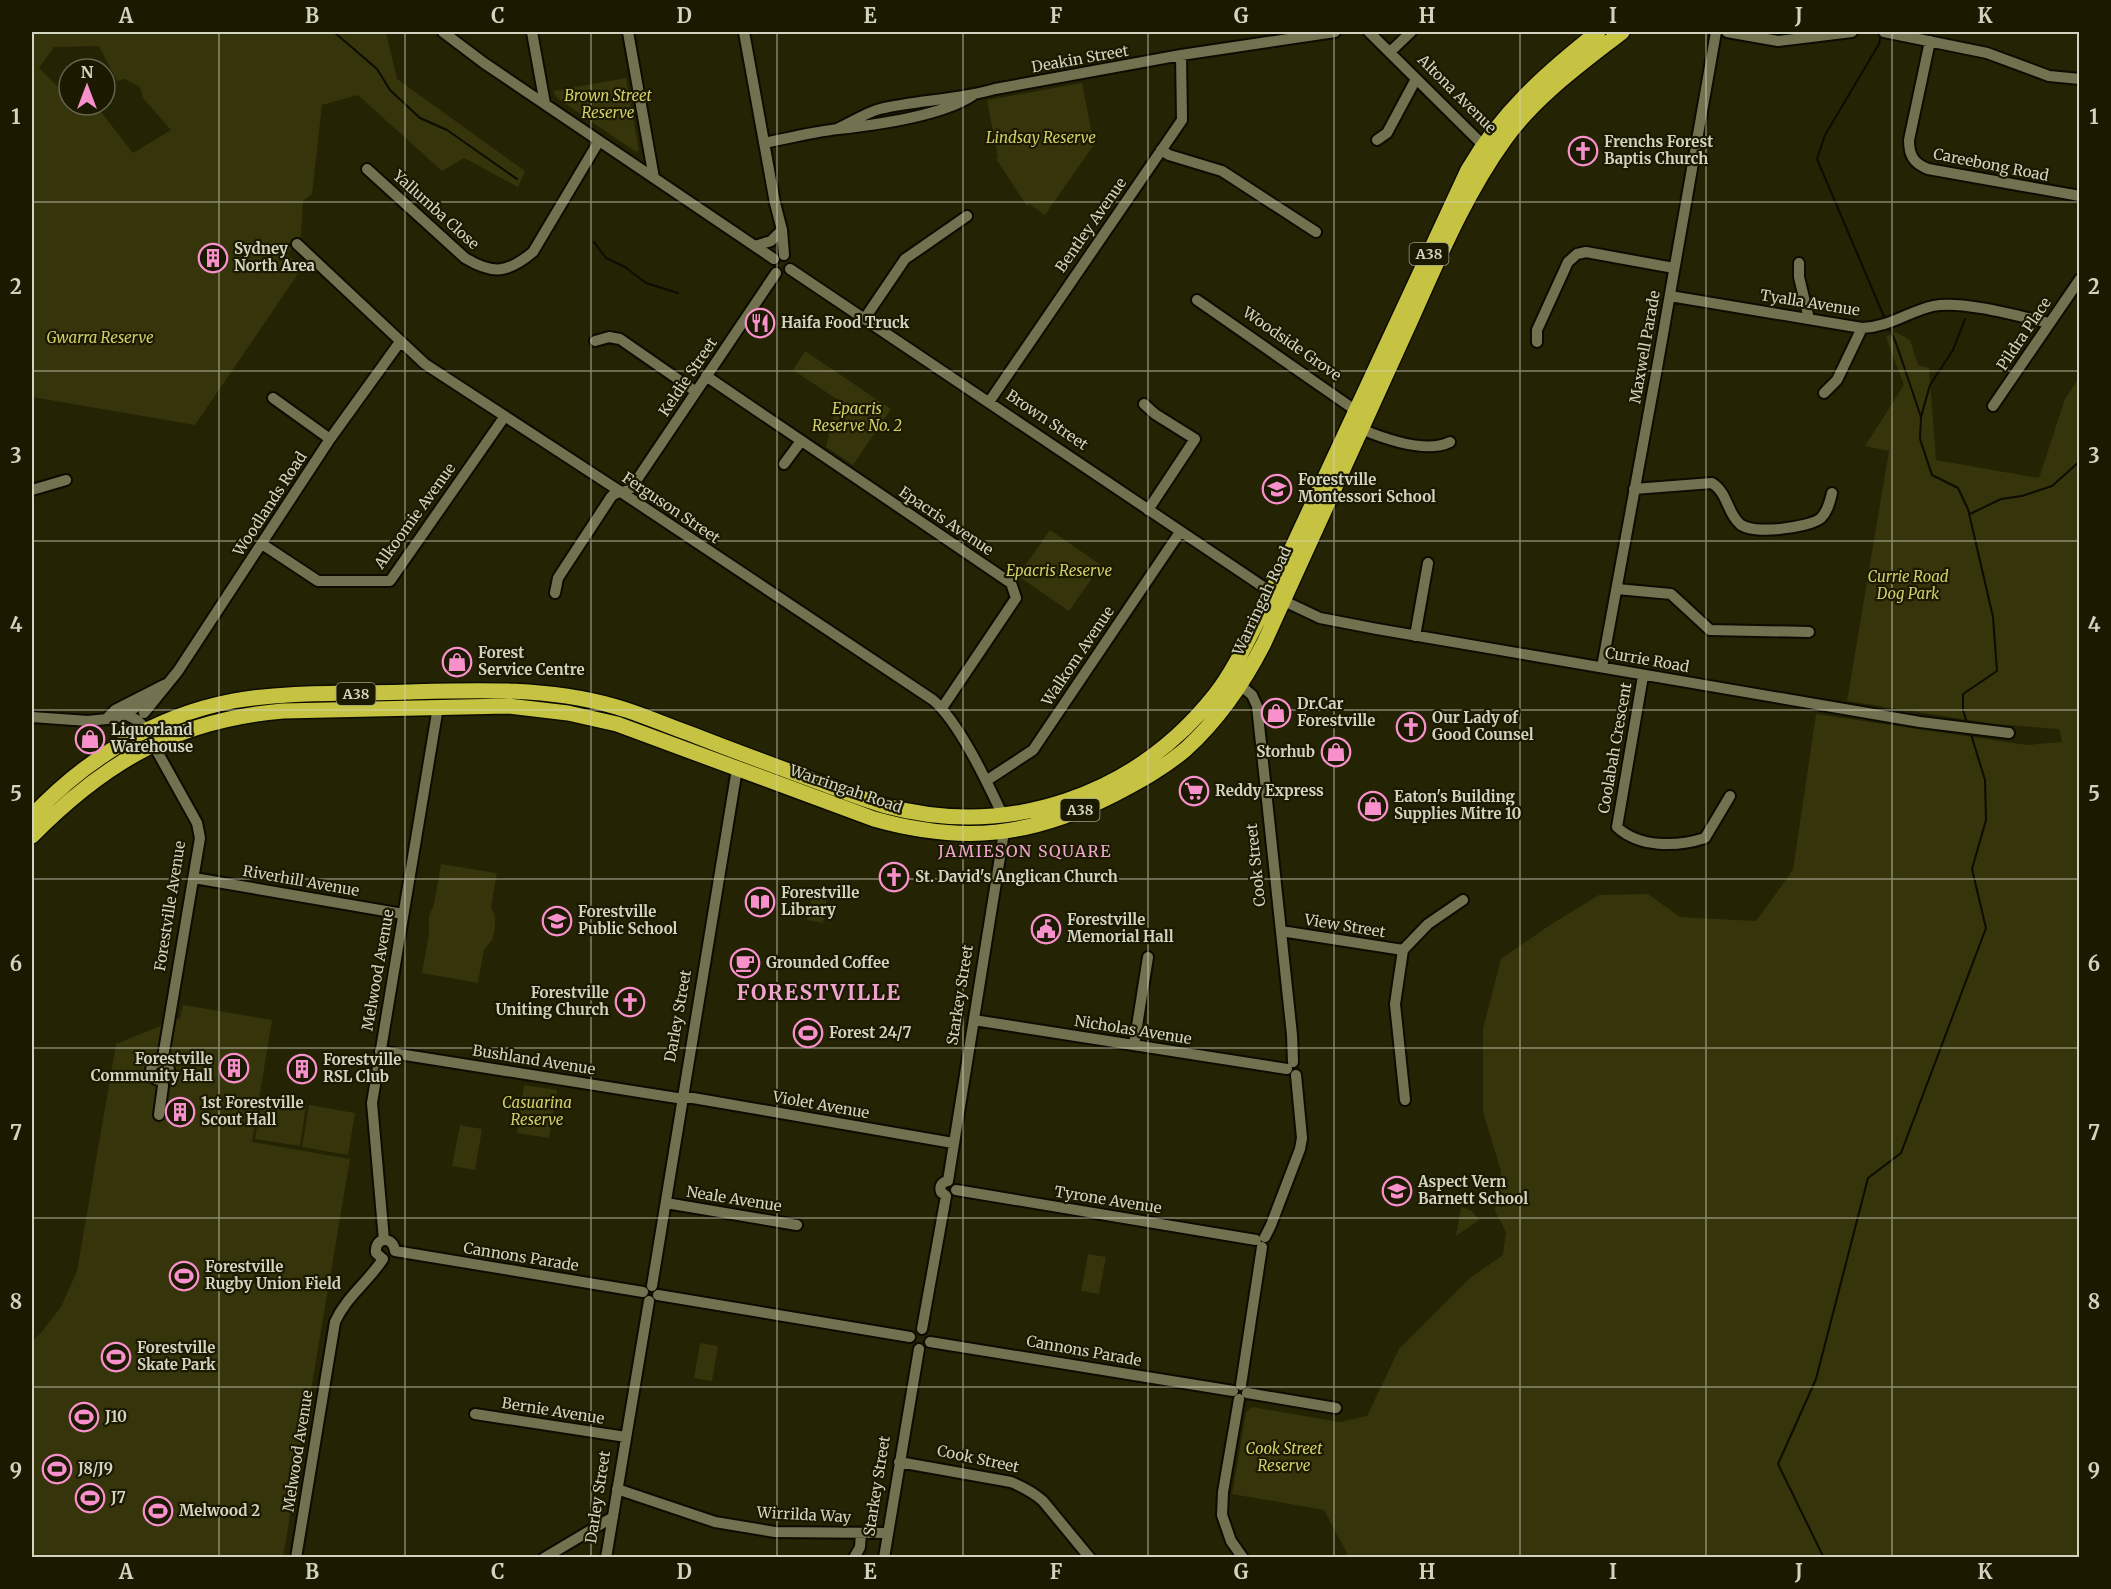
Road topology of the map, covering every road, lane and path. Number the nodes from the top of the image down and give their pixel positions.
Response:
1 (443, 32) edge
2 (532, 32) edge
3 (628, 32) edge
4 (744, 32) edge
5 (1335, 32) edge
6 (1370, 32) edge
7 (1412, 32) edge
8 (1598, 32) edge
9 (1622, 32) edge
10 (1716, 32) edge
11 (1727, 32) edge
12 (1852, 32) edge
13 (1884, 32) edge
14 (1930, 41) junction
15 (1390, 52) junction
16 (1181, 55) junction
17 (2079, 79) edge
18 (1416, 80) junction
19 (545, 104) junction
20 (1377, 140) dead end
21 (598, 141) junction
22 (764, 143) junction
23 (1483, 145) junction
24 (1161, 150) junction
25 (1493, 158) junction
26 (367, 169) dead end
27 (654, 178) junction
28 (2079, 196) edge
29 (967, 216) dead end
30 (782, 230) junction
31 (1317, 232) dead end
32 (297, 244) dead end
33 (755, 246) junction
34 (779, 257) junction
35 (1799, 263) dead end
36 (1674, 268) junction
37 (790, 270) junction
38 (776, 273) junction
39 (2079, 279) edge
40 (1670, 296) junction
41 (1197, 300) dead end
42 (865, 318) junction
43 (1809, 319) junction
44 (2049, 323) junction
45 (1862, 328) junction
46 (595, 341) dead end
47 (1537, 342) dead end
48 (402, 343) junction
49 (706, 376) junction
50 (695, 391) junction
51 (1824, 393) dead end
52 (273, 398) dead end
53 (989, 402) junction
54 (1144, 404) dead end
55 (1993, 406) dead end
56 (505, 416) junction
57 (1358, 420) junction
58 (330, 439) junction
59 (801, 441) junction
60 (1450, 442) dead end
61 (784, 464) dead end
62 (66, 480) dead end
63 (1634, 489) junction
64 (32, 490) edge
65 (621, 492) junction
66 (1832, 493) dead end
67 (1148, 510) junction
68 (1180, 532) junction
69 (262, 544) junction
70 (1428, 563) dead end
71 (1617, 589) junction
72 (555, 593) dead end
73 (1277, 597) junction
74 (1809, 632) dead end
75 (1415, 636) junction
76 (1602, 667) junction
77 (1643, 676) junction
78 (1235, 680) junction
79 (166, 684) junction
80 (139, 707) junction
81 (438, 707) junction
82 (942, 708) junction
83 (125, 714) junction
84 (32, 717) edge
85 (108, 717) junction
86 (2009, 733) dead end
87 (150, 737) junction
88 (741, 753) junction
89 (737, 769) junction
90 (986, 781) junction
91 (1730, 796) dead end
92 (32, 816) edge
93 (1003, 816) junction
94 (1004, 832) junction
95 (32, 836) edge
96 (194, 878) junction
97 (1463, 900) dead end
98 (403, 914) junction
99 (1281, 931) junction
100 (1403, 950) junction
101 (1148, 957) dead end
102 (974, 1020) junction
103 (1134, 1045) junction
104 (380, 1051) junction
105 (1292, 1069) junction
106 (683, 1098) junction
107 (1405, 1100) dead end
108 (159, 1115) dead end
109 (953, 1143) junction
110 (948, 1181) junction
111 (956, 1190) junction
112 (946, 1196) junction
113 (666, 1203) junction
114 (797, 1225) dead end
115 (384, 1240) junction
116 (1261, 1241) junction
117 (395, 1251) junction
118 (383, 1259) junction
119 (650, 1293) junction
120 (922, 1329) junction
121 (910, 1337) junction
122 (930, 1342) junction
123 (919, 1349) junction
124 (1240, 1392) junction
125 (1336, 1408) dead end
126 (475, 1414) dead end
127 (626, 1437) junction
128 (899, 1462) junction
129 (618, 1489) junction
130 (613, 1517) junction
131 (861, 1533) junction
132 (888, 1533) junction
133 (296, 1557) edge
134 (544, 1557) edge
135 (606, 1557) edge
136 (855, 1557) edge
137 (884, 1557) edge
138 (1090, 1557) edge
139 (1243, 1557) edge

1 - 19 street
2 - 19 street
3 - 27 street
4 - 22 street
5 - 16 street, Deakin Street
6 - 15 street, Altona Avenue
7 - 15 street
8 - 23 highway, Warringah Road / A38
9 - 25 highway, Warringah Road / A38
10 - 36 street, Maxwell Parade
11 - 12 street
13 - 14 street
14 - 17 street
14 - 28 street, Careebong Road
15 - 18 street, Altona Avenue
16 - 22 street, Deakin Street
16 - 24 street, Bentley Avenue
18 - 20 street
18 - 23 street, Altona Avenue
19 - 21 street
21 - 26 street, Yallumba Close
21 - 27 street
22 - 30 street
23 - 25 highway, Altona Avenue
23 - 57 highway, Warringah Road / A38
24 - 31 street
24 - 53 street, Bentley Avenue
25 - 57 highway, Warringah Road / A38
27 - 33 street
29 - 42 street
30 - 33 street
30 - 34 street
32 - 48 street, Ferguson Street
33 - 34 street
34 - 37 street
34 - 38 street
35 - 43 street
36 - 40 street, Maxwell Parade
36 - 47 street
37 - 38 street
37 - 42 street, Brown Street
38 - 49 street, Keldie Street
39 - 44 street, Pildra Place
40 - 43 street, Tyalla Avenue
40 - 63 street, Maxwell Parade
41 - 57 street, Woodside Grove
42 - 53 street, Brown Street
43 - 45 street, Tyalla Avenue
44 - 45 street, Tyalla Avenue
44 - 55 street, Pildra Place
45 - 51 street
46 - 50 street
48 - 56 street, Ferguson Street
48 - 58 street, Woodlands Road
49 - 50 street, Keldie Street
49 - 59 street, Epacris Avenue
50 - 65 street, Keldie Street
52 - 58 street
53 - 67 street, Brown Street
54 - 67 street
56 - 65 street, Ferguson Street
56 - 69 street, Alkoomie Avenue
57 - 60 street, Woodside Grove
57 - 73 highway, Warringah Road / A38
58 - 69 street, Woodlands Road
59 - 61 street
59 - 82 street, Epacris Avenue
62 - 64 street
63 - 66 street
63 - 71 street, Maxwell Parade
65 - 72 street, Keldie Street
65 - 82 street, Ferguson Street
67 - 68 street, Brown Street
68 - 73 street, Brown Street
68 - 90 street, Walkom Avenue
69 - 79 street, Woodlands Road
70 - 75 street
71 - 74 street
71 - 76 street, Maxwell Parade
73 - 75 street, Currie Road
73 - 78 highway, Warringah Road / A38
75 - 76 street, Currie Road
76 - 77 street, Currie Road
77 - 86 street, Currie Road
77 - 91 street, Coolabah Crescent
78 - 93 highway, Warringah Road / A38
78 - 94 highway, Warringah Road / A38
78 - 99 street, Cook Street
79 - 80 street, Woodlands Road
79 - 80 street, Woodlands Road
80 - 83 street, Woodlands Road
80 - 85 street
80 - 87 street
81 - 87 highway, Warringah Road / A38
81 - 89 highway, Warringah Road / A38
81 - 98 street, Melwood Avenue
82 - 90 street, Ferguson Street
83 - 85 street, Woodlands Road
83 - 87 street
84 - 85 street, Woodlands Road
87 - 88 highway, Warringah Road / A38
87 - 92 highway, Warringah Road / A38
87 - 95 highway, Warringah Road / A38
87 - 96 street, Forestville Avenue
88 - 89 highway, Darley Street
88 - 93 highway, Warringah Road / A38
89 - 94 highway, Warringah Road / A38
89 - 106 street, Darley Street
90 - 93 street, Ferguson Street
93 - 94 highway, Starkey Street
94 - 102 street, Starkey Street
96 - 98 street, Riverhill Avenue
96 - 108 street, Forestville Avenue
97 - 100 street
98 - 104 street, Melwood Avenue
99 - 100 street, View Street
99 - 105 street, Cook Street
100 - 107 street
101 - 103 street
102 - 103 street, Nicholas Avenue
102 - 109 street, Starkey Street
103 - 105 street, Nicholas Avenue
104 - 106 street, Bushland Avenue
104 - 115 street, Melwood Avenue
105 - 116 street, Cook Street
106 - 109 street, Violet Avenue
106 - 113 street, Darley Street
109 - 110 street, Starkey Street
110 - 111 street
110 - 112 street
111 - 112 street
111 - 116 street, Tyrone Avenue
112 - 120 street
113 - 114 street, Neale Avenue
113 - 119 street, Darley Street
115 - 117 street
115 - 118 street
116 - 124 street, Cook Street
117 - 118 street
117 - 119 street, Cannons Parade
118 - 133 street, Melwood Avenue
119 - 121 street, Cannons Parade
119 - 127 street, Darley Street
120 - 121 street
120 - 122 street
121 - 123 street
122 - 123 street
122 - 124 street, Cannons Parade
123 - 128 street, Starkey Street
124 - 125 street, Cannons Parade
124 - 139 street, Cook Street
126 - 127 street, Bernie Avenue
127 - 129 street, Darley Street
128 - 132 street, Starkey Street
128 - 138 street, Cook Street
129 - 130 street, Darley Street
129 - 131 street, Wirrilda Way
130 - 134 street
130 - 135 street, Darley Street
131 - 132 street, Wirrilda Way
131 - 136 street, Starkey Street
132 - 137 street, Starkey Street

